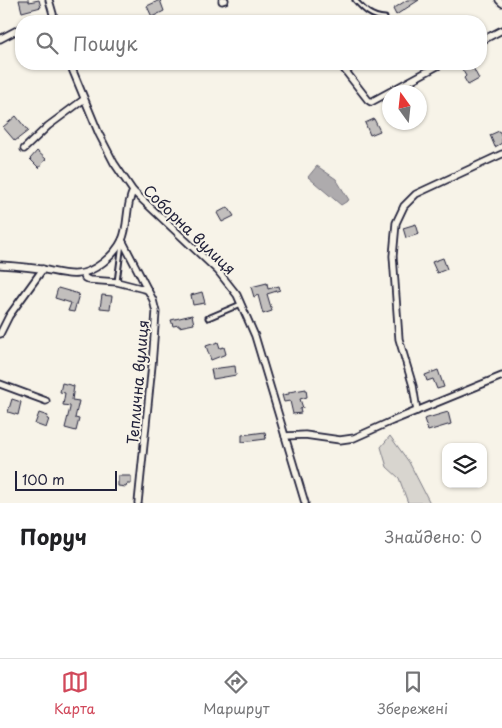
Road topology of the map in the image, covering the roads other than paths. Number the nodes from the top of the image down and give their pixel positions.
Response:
1 (49, 0) edge
2 (355, 0) edge
3 (499, 0) edge
4 (502, 3) edge
5 (54, 15) edge
6 (372, 15) edge
7 (502, 30) edge
8 (15, 31) edge
9 (487, 38) edge
10 (0, 39) edge
11 (72, 70) edge
12 (345, 70) edge
13 (430, 70) edge
14 (83, 100) junction
15 (24, 148) dead end
16 (502, 154) edge
17 (132, 191) junction
18 (122, 240) junction
19 (0, 266) edge
20 (43, 269) junction
21 (83, 274) junction
22 (117, 282) junction
23 (148, 290) junction
24 (242, 304) junction
25 (208, 318) dead end
26 (0, 334) edge
27 (502, 376) edge
28 (0, 384) edge
29 (46, 400) dead end
30 (417, 411) junction
31 (285, 436) junction
32 (138, 503) edge
33 (305, 503) edge

1 - 5 street
2 - 6 lane
3 - 4 street
7 - 9 street
8 - 10 street
11 - 14 street, Соборна вулиця
12 - 13 street
14 - 15 street
14 - 17 street, Соборна вулиця
16 - 30 street
17 - 18 street
17 - 24 street, Соборна вулиця
18 - 21 street
18 - 22 lane
18 - 23 street, Теплична вулиця
19 - 20 street
20 - 21 street
20 - 26 street
21 - 22 street
22 - 23 street
23 - 32 street, Теплична вулиця
24 - 25 lane
24 - 31 street, Соборна вулиця
27 - 30 street
28 - 29 street
30 - 31 street
31 - 33 street, Соборна вулиця

